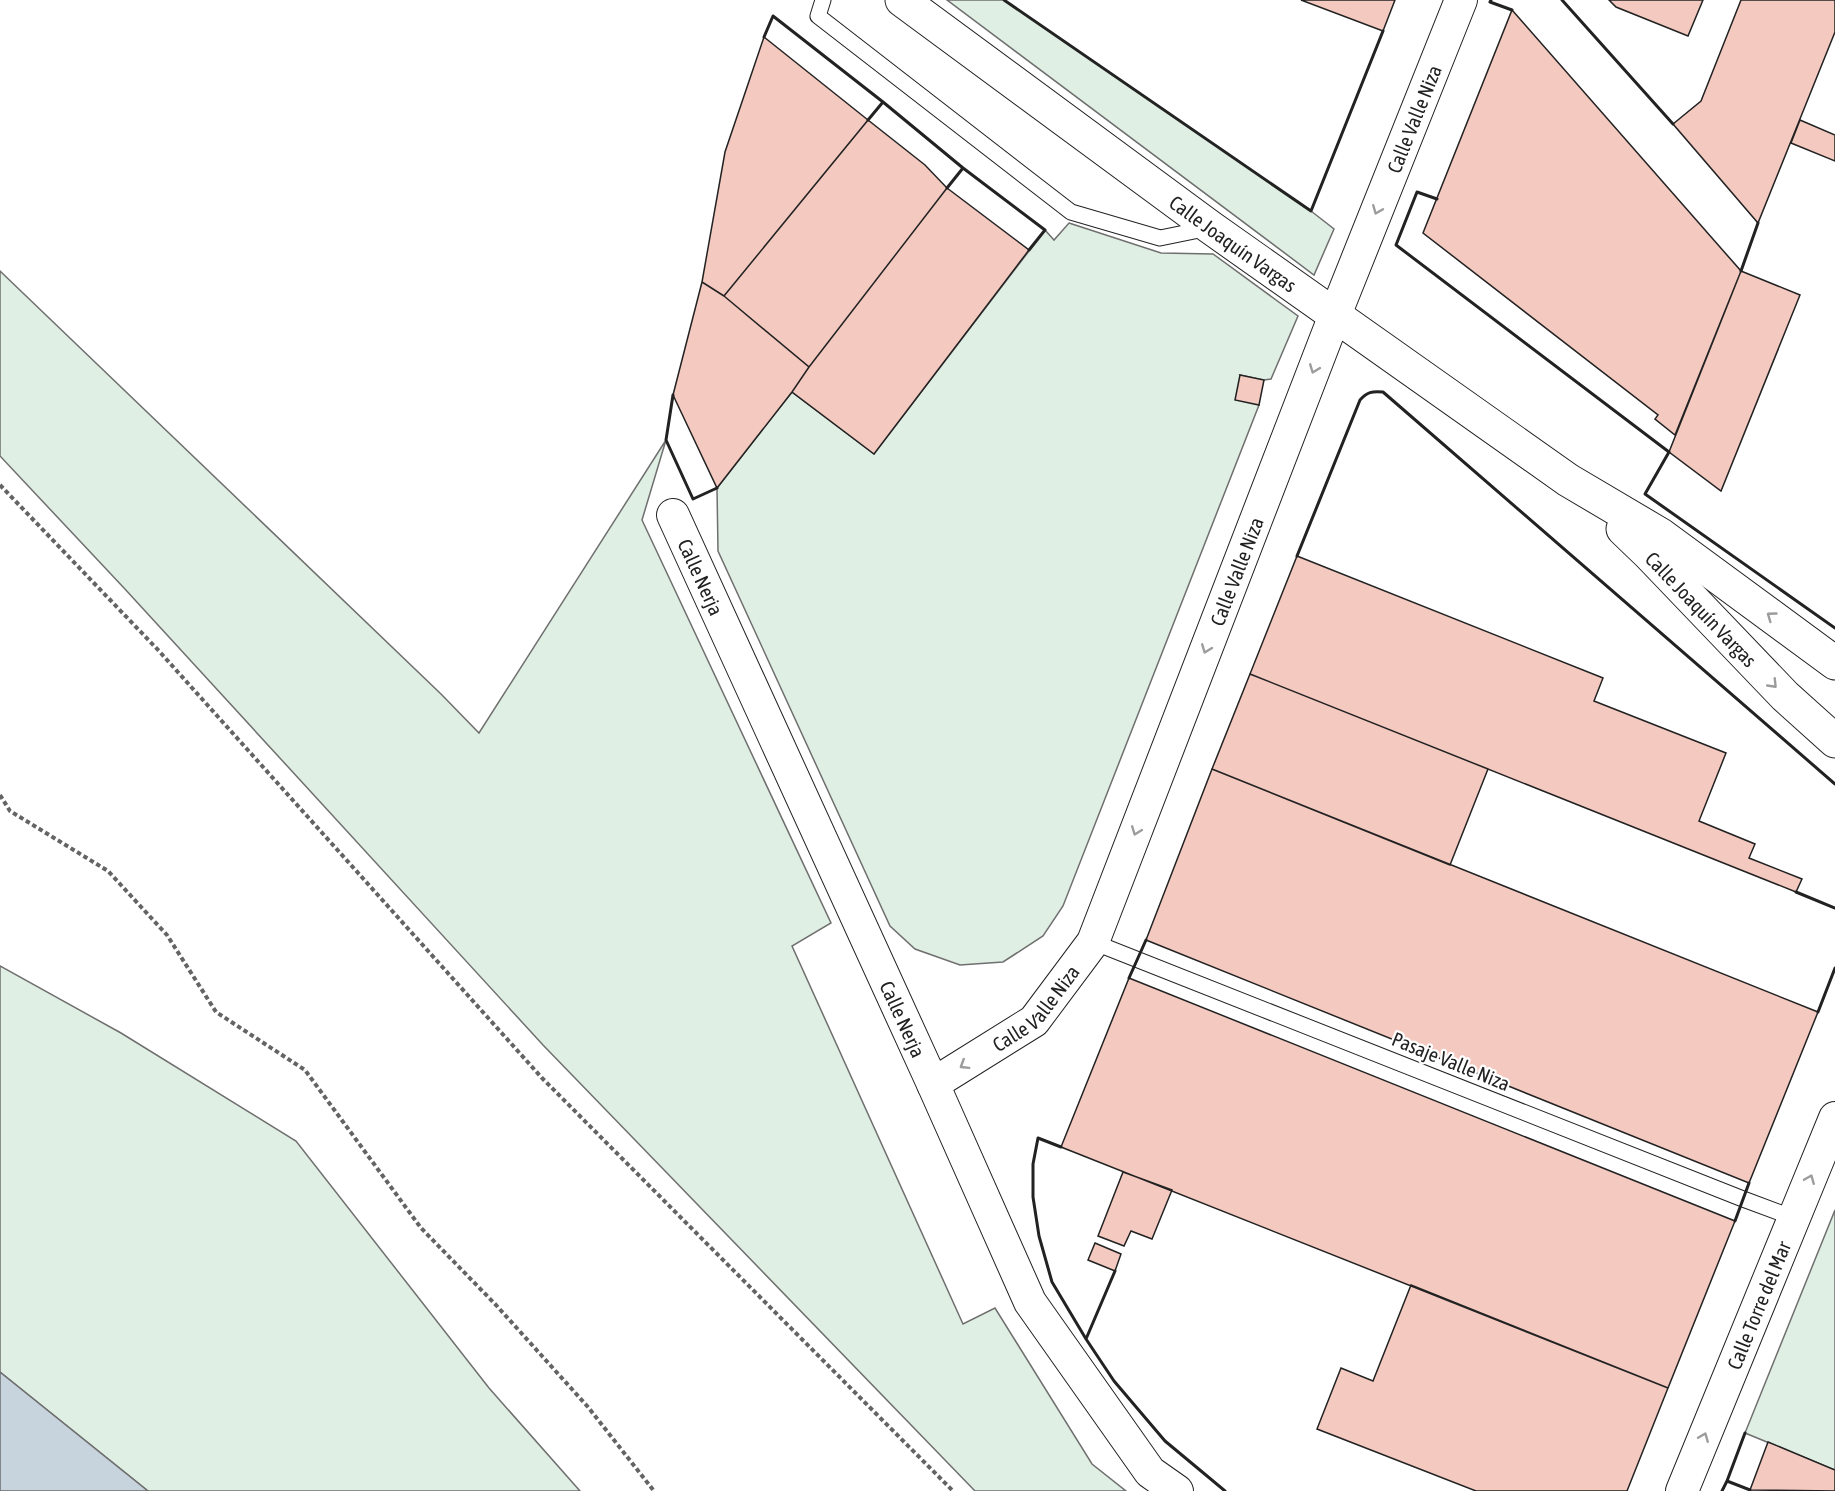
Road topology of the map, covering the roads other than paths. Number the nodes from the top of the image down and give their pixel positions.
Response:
1 (823, 0) edge
2 (902, 0) edge
3 (1461, 0) edge
4 (1209, 228) junction
5 (1335, 315) junction
6 (1568, 480) junction
7 (673, 515) dead end
8 (1835, 663) edge
9 (1835, 741) edge
10 (1093, 942) junction
11 (933, 1084) junction
12 (1835, 1118) edge
13 (1794, 1218) junction
14 (1177, 1491) edge
15 (1682, 1491) edge

1 - 4 lane
2 - 4 street, Calle Joaquín Vargas
3 -> 5 street, Calle Valle Niza
4 - 5 street, Calle Joaquín Vargas
5 - 6 street, Calle Joaquín Vargas
5 -> 10 street, Calle Valle Niza
8 -> 6 street, Calle Joaquín Vargas
6 -> 9 street, Calle Joaquín Vargas
7 - 11 street, Calle Nerja
10 -> 11 street, Calle Valle Niza
10 - 13 lane, Pasaje Valle Niza
11 - 14 street, Calle Nerja
13 -> 12 street, Calle Torre del Mar
15 -> 13 street, Calle Torre del Mar

